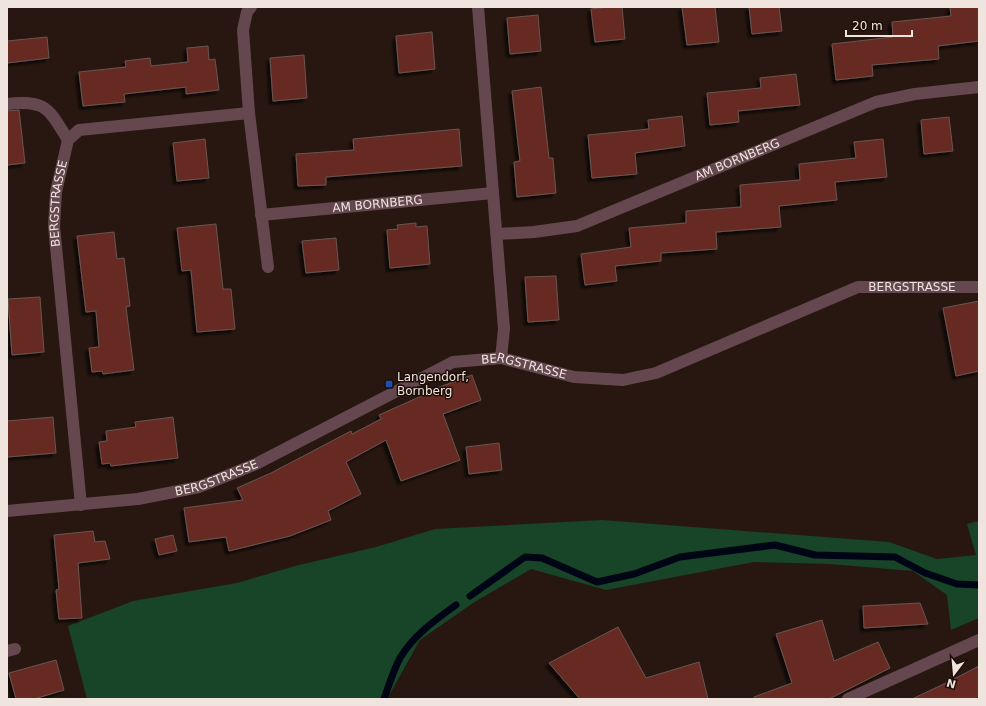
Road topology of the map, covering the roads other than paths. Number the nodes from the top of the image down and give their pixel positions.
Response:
1 (251, 7) edge
2 (478, 7) edge
3 (979, 87) edge
4 (7, 104) edge
5 (249, 114) junction
6 (68, 140) junction
7 (493, 193) junction
8 (261, 215) junction
9 (497, 234) junction
10 (268, 267) dead end
11 (979, 287) edge
12 (501, 358) junction
13 (81, 505) junction
14 (7, 511) edge
15 (979, 640) edge
16 (848, 699) edge

1 - 5 street
2 - 7 street
3 - 9 street, AM BORNBERG
4 - 6 street
5 - 6 street
5 - 8 street
6 - 13 street, BERGSTRASSE
7 - 8 street, AM BORNBERG
7 - 9 street
8 - 10 street
9 - 12 street
11 - 12 street, BERGSTRASSE
12 - 13 street, BERGSTRASSE
13 - 14 street, BERGSTRASSE
15 - 16 street

